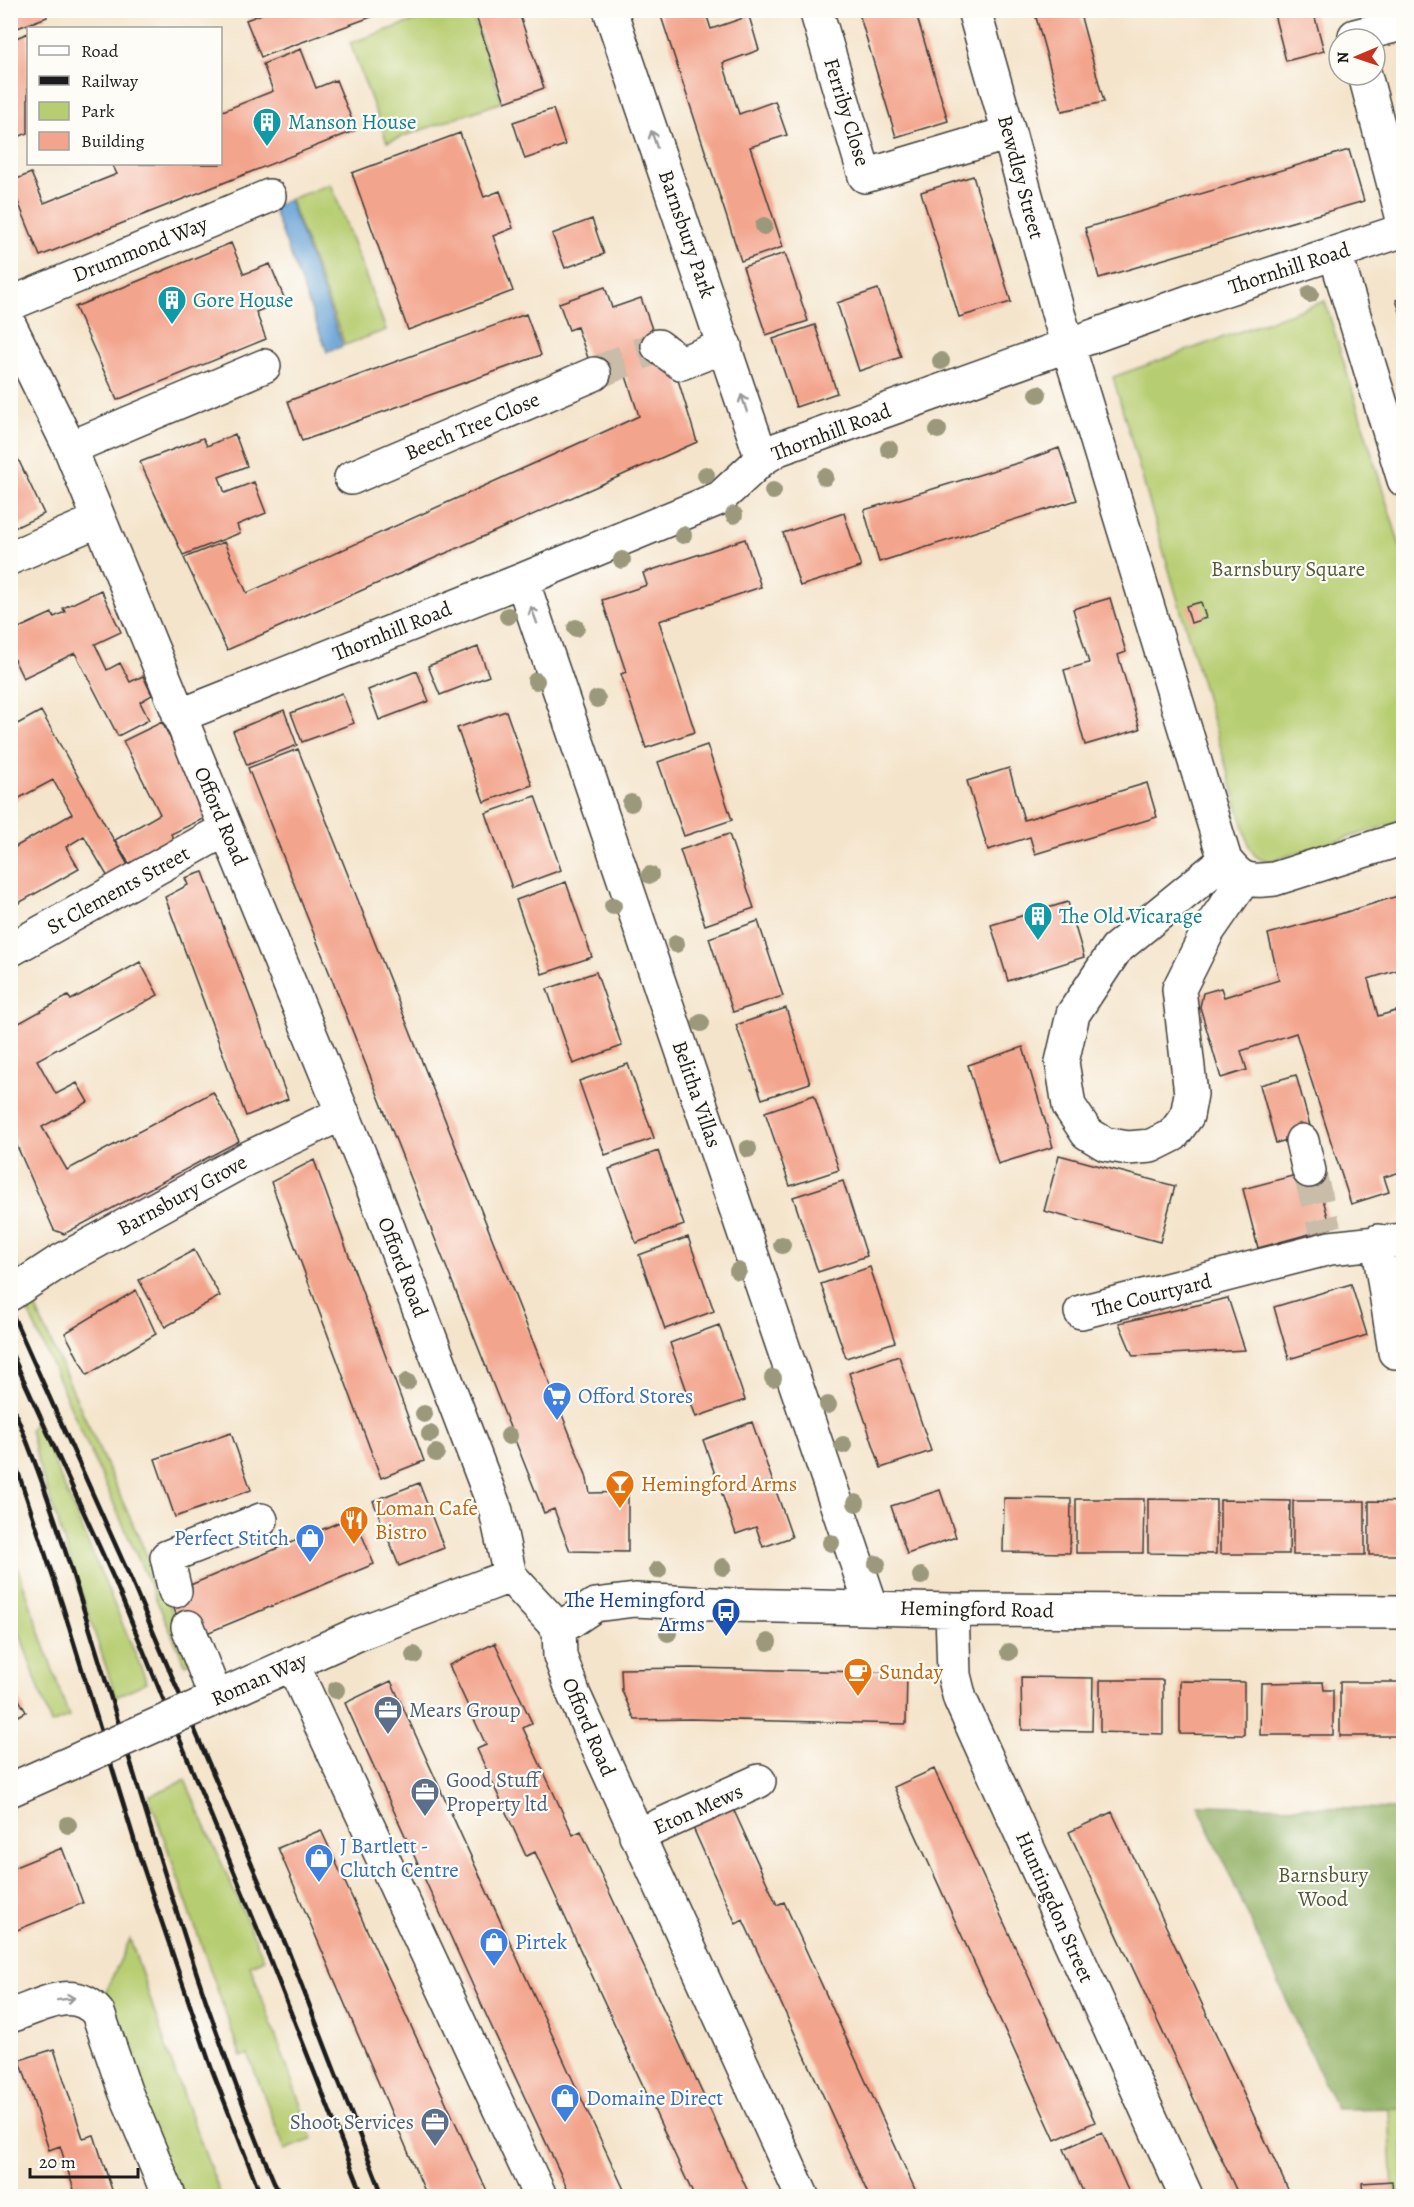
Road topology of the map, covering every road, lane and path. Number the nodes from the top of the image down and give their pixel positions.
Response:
1 (610, 10) edge
2 (816, 10) edge
3 (974, 10) edge
4 (1402, 24) dead end
5 (1366, 27) edge
6 (1368, 87) edge
7 (1010, 133) junction
8 (269, 196) dead end
9 (1404, 223) edge
10 (1404, 230) edge
11 (1335, 253) junction
12 (10, 304) edge
13 (10, 326) edge
14 (1068, 344) junction
15 (658, 346) dead end
16 (725, 346) junction
17 (264, 366) dead end
18 (594, 374) tunnel mouth
19 (70, 448) junction
20 (762, 459) junction
21 (351, 478) dead end
22 (1404, 480) edge
23 (99, 520) junction
24 (10, 558) edge
25 (522, 580) junction
26 (179, 716) junction
27 (226, 829) junction
28 (1404, 838) edge
29 (1235, 870) junction
30 (10, 950) edge
31 (343, 1113) junction
32 (1391, 1241) edge
33 (18, 1289) edge
34 (1081, 1312) dead end
35 (1404, 1351) edge
36 (261, 1520) dead end
37 (510, 1576) junction
38 (175, 1591) dead end
39 (873, 1608) junction
40 (952, 1610) junction
41 (1404, 1612) edge
42 (188, 1627) dead end
43 (559, 1629) junction
44 (292, 1663) junction
45 (207, 1702) junction
46 (759, 1781) dead end
47 (10, 1790) edge
48 (636, 1836) junction
49 (10, 2016) edge
50 (169, 2196) edge
51 (540, 2196) edge
52 (802, 2196) edge
53 (1186, 2196) edge

16 -> 1 street, Barnsbury Park
2 - 7 street, Ferriby Close
3 - 7 street, Bewdley Street
4 - 5 street
6 - 9 street
7 - 14 street, Bewdley Street
8 - 12 street, Drummond Way
10 - 11 street, Thornhill Road
11 - 14 street, Thornhill Road
11 - 22 street
13 - 19 street, Offord Road
14 - 20 street, Thornhill Road
14 - 29 street
15 - 16 street
20 -> 16 street, Barnsbury Park
17 - 19 street
18 - 21 street, Beech Tree Close
19 - 23 street, Offord Road
20 - 25 street, Thornhill Road
23 - 24 street
23 - 26 street, Offord Road
25 - 26 street, Thornhill Road
39 -> 25 street, Belitha Villas
26 - 27 street, Offord Road
27 - 30 street, St Clements Street
27 - 31 street, Offord Road
28 - 29 street
29 - 29 street
31 - 33 street, Barnsbury Grove
31 - 37 street, Offord Road
32 - 34 street, The Courtyard
32 - 35 street
36 - 38 street
37 - 43 street
37 - 44 street, Roman Way
39 - 40 street, Hemingford Road
39 - 43 street, Hemingford Road
40 - 41 street, Hemingford Road
40 - 53 street, Huntingdon Street
42 - 45 street
43 - 48 street, Offord Road
44 - 45 street, Roman Way
44 - 51 street
45 - 47 street, Roman Way, bridge
46 - 48 street, Eton Mews
48 - 52 street, Offord Road
49 -> 50 street

